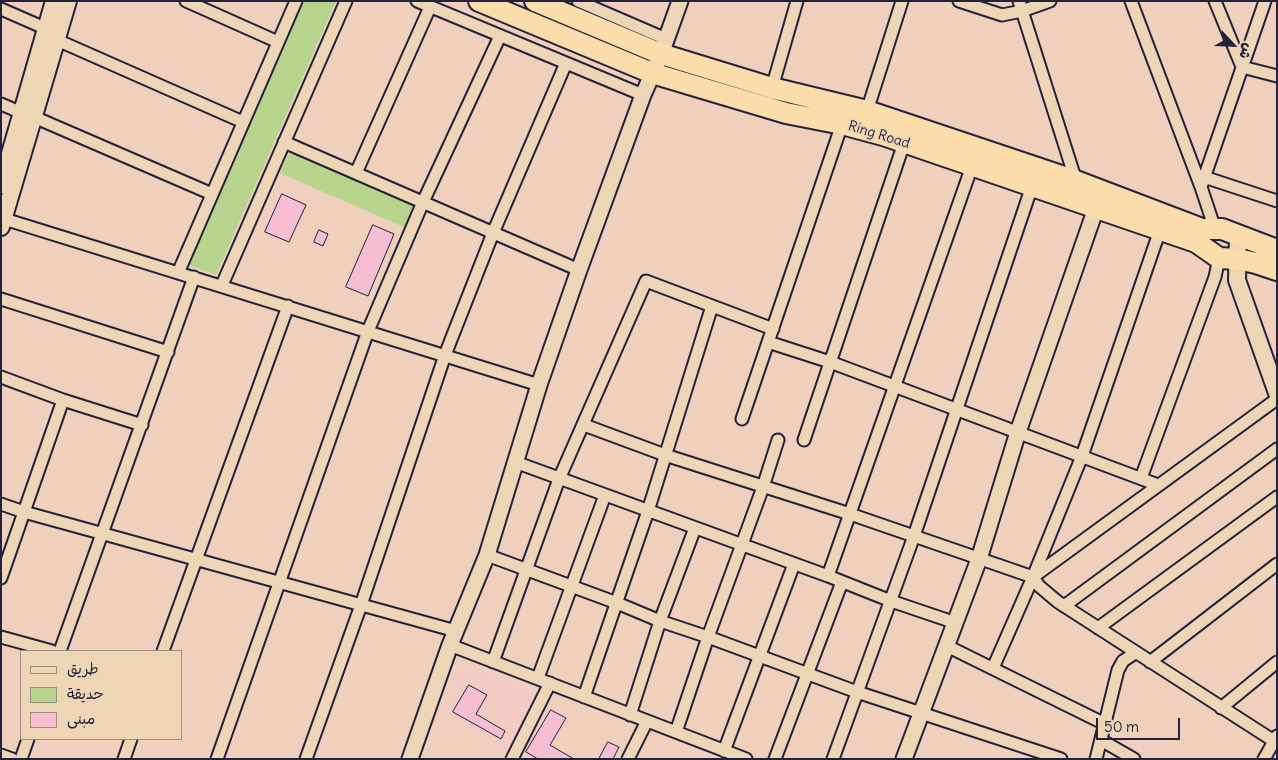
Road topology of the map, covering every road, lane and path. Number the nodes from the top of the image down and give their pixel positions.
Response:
1 (54, 1) edge
2 (68, 1) edge
3 (186, 1) edge
4 (296, 1) edge
5 (346, 1) edge
6 (416, 1) edge
7 (479, 1) edge
8 (535, 1) edge
9 (578, 1) edge
10 (680, 1) edge
11 (797, 1) edge
12 (902, 1) edge
13 (959, 1) edge
14 (1050, 1) edge
15 (1131, 1) edge
16 (1215, 1) edge
17 (1265, 1) edge
18 (1020, 6) edge
19 (430, 7) junction
20 (1, 9) edge
21 (52, 34) junction
22 (500, 36) junction
23 (278, 42) junction
24 (663, 47) junction
25 (566, 63) junction
26 (1242, 67) junction
27 (652, 73) junction
28 (1277, 76) edge
29 (772, 88) junction
30 (643, 95) junction
31 (1, 104) edge
32 (867, 111) junction
33 (28, 115) junction
34 (243, 122) junction
35 (842, 124) junction
36 (284, 142) junction
37 (904, 143) junction
38 (972, 166) junction
39 (356, 173) junction
40 (1076, 181) junction
41 (1202, 182) junction
42 (1, 185) edge
43 (1032, 186) junction
44 (212, 194) junction
45 (1277, 201) edge
46 (423, 202) junction
47 (1096, 208) junction
48 (2, 221) edge
49 (1211, 229) junction
50 (1160, 230) junction
51 (493, 233) junction
52 (1238, 236) junction
53 (1277, 250) edge
54 (1221, 256) junction
55 (578, 270) junction
56 (1277, 270) edge
57 (178, 272) junction
58 (194, 277) junction
59 (222, 285) junction
60 (1, 298) edge
61 (288, 306) junction
62 (712, 306) junction
63 (773, 329) junction
64 (368, 331) junction
65 (768, 342) junction
66 (168, 352) junction
67 (445, 355) junction
68 (830, 362) junction
69 (1, 377) edge
70 (539, 385) junction
71 (895, 387) junction
72 (1277, 392) edge
73 (1277, 399) edge
74 (63, 400) junction
75 (956, 408) junction
76 (742, 419) dead end
77 (142, 425) junction
78 (584, 425) junction
79 (1018, 432) junction
80 (778, 440) dead end
81 (804, 440) dead end
82 (1277, 449) edge
83 (665, 455) junction
84 (1082, 456) junction
85 (515, 462) junction
86 (1141, 478) junction
87 (559, 479) junction
88 (1158, 485) junction
89 (763, 487) junction
90 (605, 495) junction
91 (1277, 497) edge
92 (1, 504) edge
93 (648, 511) junction
94 (24, 512) junction
95 (850, 514) junction
96 (695, 528) junction
97 (103, 534) junction
98 (914, 536) junction
99 (743, 545) junction
100 (486, 555) junction
101 (979, 559) junction
102 (197, 560) junction
103 (794, 564) junction
104 (1277, 564) edge
105 (526, 569) junction
106 (828, 576) junction
107 (1033, 577) junction
108 (1, 578) edge
109 (278, 582) junction
110 (842, 582) junction
111 (570, 586) junction
112 (891, 601) junction
113 (617, 603) junction
114 (360, 605) junction
115 (1064, 606) junction
116 (660, 621) junction
117 (956, 623) junction
118 (1098, 628) junction
119 (708, 637) junction
120 (1, 638) edge
121 (453, 638) junction
122 (947, 646) junction
123 (48, 650) edge
124 (60, 650) edge
125 (163, 650) edge
126 (1135, 653) junction
127 (760, 657) junction
128 (493, 662) junction
129 (1150, 662) junction
130 (1277, 662) edge
131 (993, 668) junction
132 (806, 674) junction
133 (538, 678) junction
134 (550, 683) junction
135 (857, 692) junction
136 (584, 697) junction
137 (1221, 708) junction
138 (630, 714) junction
139 (921, 714) junction
140 (648, 721) junction
141 (1105, 724) junction
142 (676, 732) junction
143 (1275, 738) edge
144 (28, 740) edge
145 (131, 740) edge
146 (1101, 740) junction
147 (717, 753) edge
148 (1, 755) edge
149 (12, 759) edge
150 (21, 759) edge
151 (124, 759) edge
152 (217, 759) edge
153 (306, 759) edge
154 (410, 759) edge
155 (512, 759) edge
156 (628, 759) edge
157 (746, 759) edge
158 (776, 759) edge
159 (833, 759) edge
160 (904, 759) edge
161 (1061, 759) edge
162 (1096, 759) edge
163 (1134, 759) edge
164 (1264, 759) edge

1 - 21 main road
2 - 21 main road
3 - 23 street
4 - 23 street
5 - 36 street
6 - 19 street
7 - 27 highway, Ring Road
8 - 24 highway, Ring Road
9 - 24 street
10 - 24 street
11 - 29 street
12 - 32 street
13 - 18 street
14 - 18 street
15 - 41 street
16 - 26 street
17 - 26 street
18 - 40 street
19 - 22 street
19 - 39 street
20 - 21 street
21 - 33 main road
21 - 34 street
22 - 25 street
22 - 46 street
23 - 34 street
24 - 27 street
24 - 29 highway, Ring Road
25 - 30 street
25 - 51 street
26 - 28 street
26 - 41 street
27 - 30 street
27 - 35 highway, Ring Road
29 - 32 highway, Ring Road
30 - 55 street
31 - 33 street
32 - 40 highway, Ring Road
33 - 42 main road
33 - 44 street
33 - 48 main road
34 - 44 street
35 - 37 highway, Ring Road
35 - 63 street
36 - 39 street
36 - 59 street
37 - 38 highway, Ring Road
37 - 68 street
38 - 43 highway, Ring Road
38 - 71 street
39 - 46 street
40 - 49 highway, Ring Road
41 - 45 street
41 - 49 street
43 - 47 highway, Ring Road
43 - 75 street
44 - 57 street
46 - 51 street
46 - 64 street
47 - 50 highway, Ring Road
47 - 79 street
48 - 57 street
49 - 52 highway, Ring Road
49 - 54 street
50 - 54 highway, Ring Road
50 - 84 street
51 - 55 street
51 - 67 street
52 - 53 highway, Ring Road
52 - 54 main road
54 - 56 highway, Ring Road
54 - 72 main road
54 - 86 street
55 - 70 street
57 - 58 street
58 - 59 street
58 - 66 street
59 - 61 street
60 - 66 street
61 - 64 street
61 - 102 street
62 - 63 street
62 - 78 street
62 - 83 street
63 - 65 street
64 - 67 street
64 - 109 street
65 - 68 street
65 - 76 street
66 - 77 street
67 - 70 street
67 - 114 street
68 - 71 street
68 - 81 street
69 - 74 street
70 - 85 street
71 - 75 street
71 - 95 street
73 - 88 street
74 - 77 street
74 - 94 street
75 - 79 street
75 - 98 street
77 - 97 street
78 - 83 street
78 - 87 street
79 - 84 street
79 - 101 street
80 - 89 street
82 - 115 street
83 - 89 street
83 - 93 street
84 - 86 street
84 - 107 street
85 - 87 street
85 - 100 street
86 - 88 street
87 - 90 street
87 - 105 street
88 - 107 street
89 - 95 street
89 - 99 street
90 - 93 street
90 - 111 street
91 - 118 street
92 - 94 street
93 - 96 street
93 - 113 street
94 - 97 street
94 - 108 street
95 - 98 street
95 - 106 street
96 - 99 street
96 - 116 street
97 - 102 street
97 - 124 street
98 - 101 street
98 - 112 street
99 - 103 street
99 - 119 street
100 - 105 street
100 - 121 street
101 - 107 street
101 - 117 street
102 - 109 street
102 - 125 street
103 - 106 street
103 - 127 street
104 - 129 street
105 - 111 street
105 - 128 street
106 - 110 street
107 - 115 street
107 - 131 street
109 - 114 street
109 - 152 street
110 - 112 street
110 - 132 street
111 - 113 street
111 - 133 street
112 - 117 street
112 - 135 street
113 - 116 street
113 - 136 street
114 - 121 street
114 - 153 street
115 - 118 street
116 - 119 street
116 - 138 street
117 - 122 street
118 - 126 street
119 - 127 street
119 - 142 street
120 - 123 street
121 - 128 street
121 - 154 street
122 - 131 street
122 - 139 street
126 - 129 street
126 - 141 street
127 - 132 street
127 - 147 street
128 - 133 street
129 - 137 street
130 - 137 street
131 - 141 street
132 - 135 street
132 - 158 street
133 - 134 street
134 - 136 street
134 - 155 street
135 - 139 street
135 - 159 street
136 - 138 street
137 - 143 street
138 - 140 street
139 - 160 street
139 - 161 street
140 - 142 street
140 - 156 street
141 - 146 street
142 - 147 street
143 - 164 street
144 - 150 street
145 - 151 street
146 - 162 street
146 - 163 street
147 - 157 street
148 - 149 street

